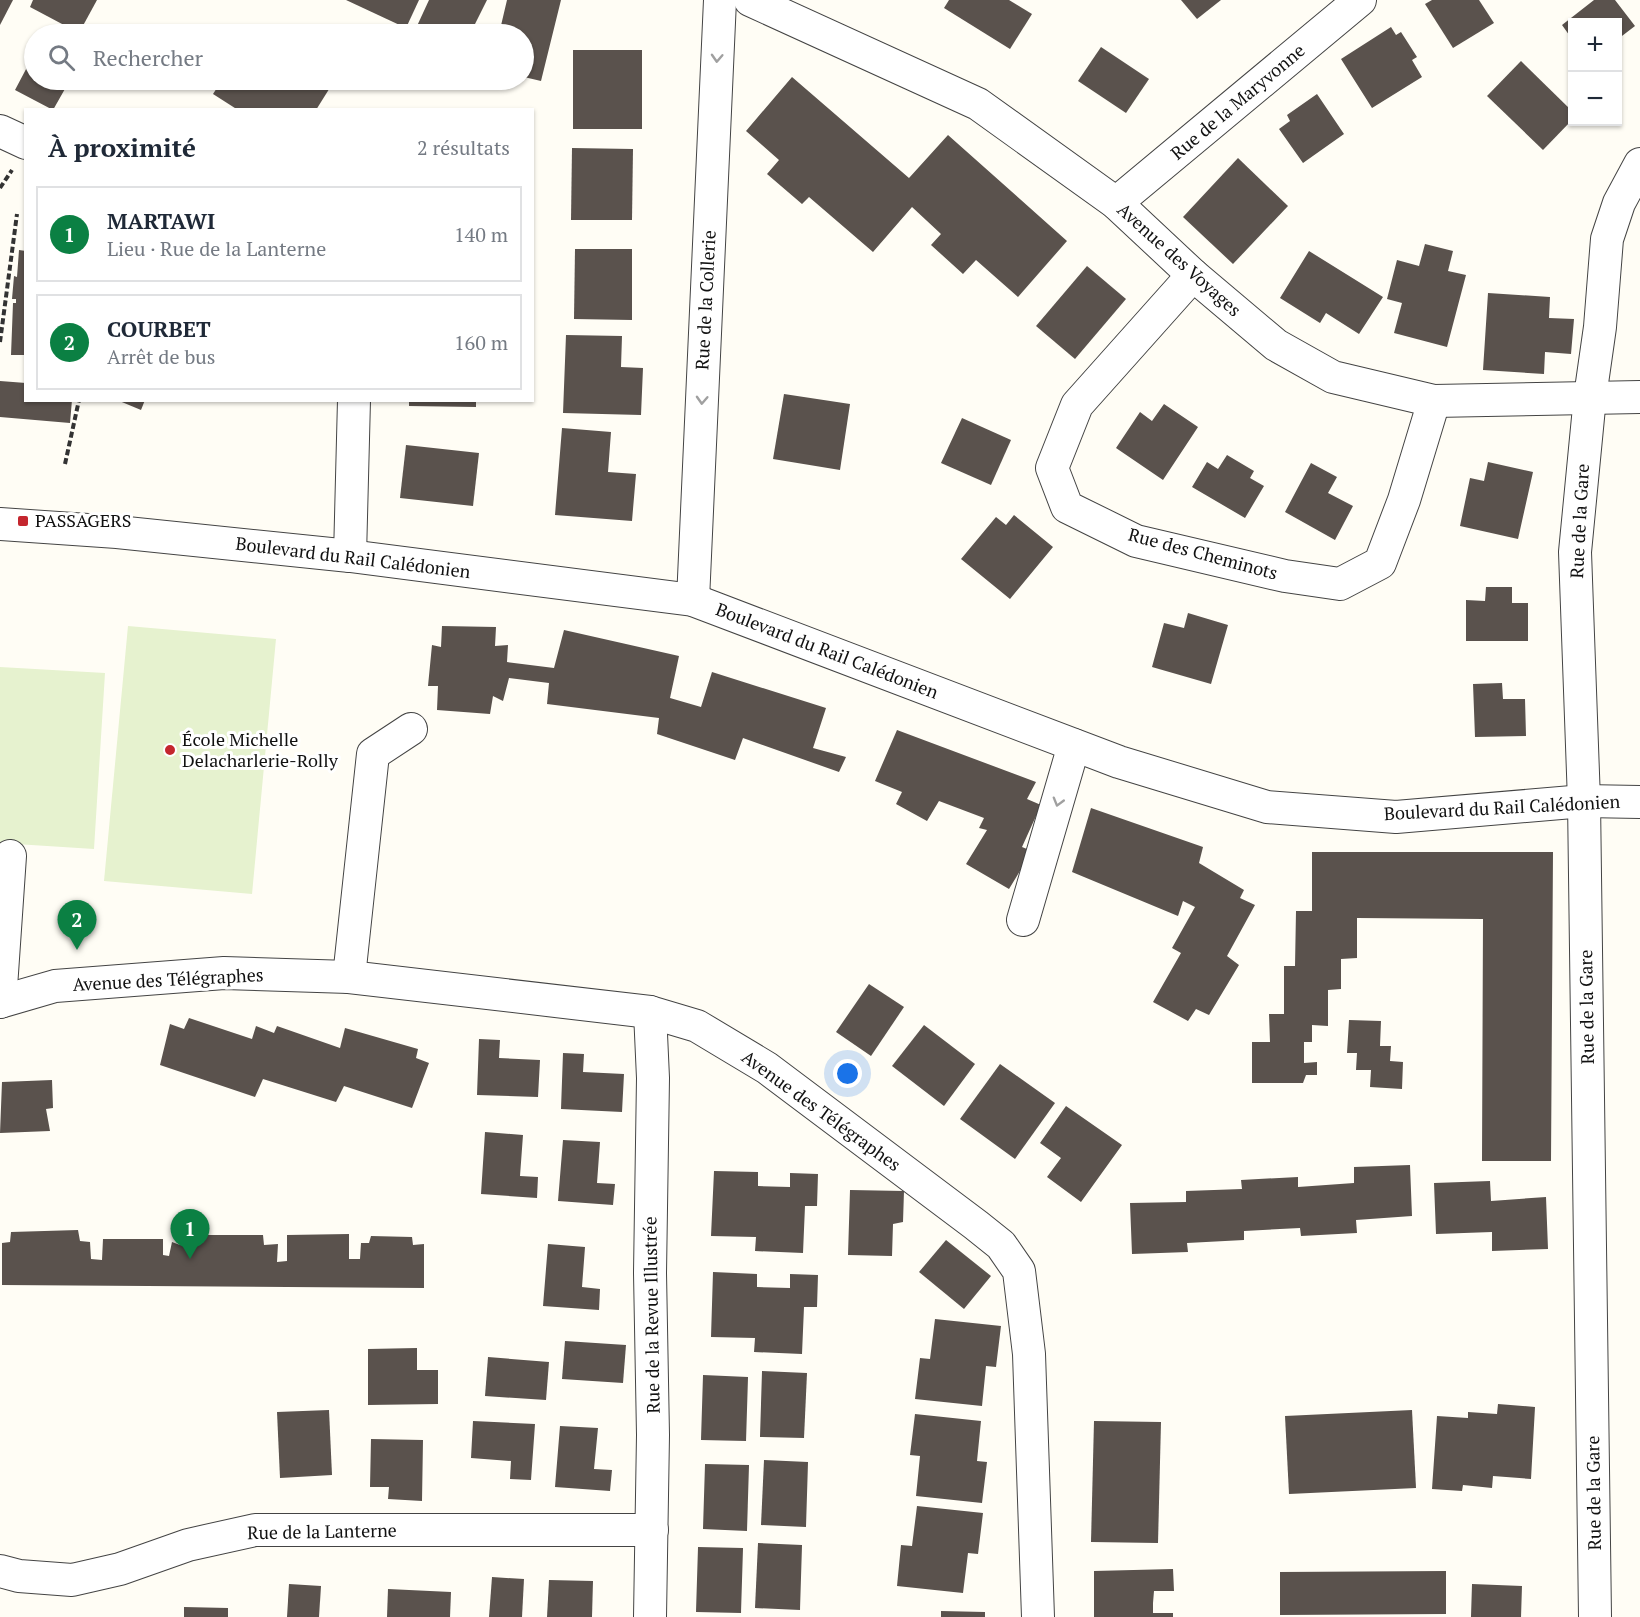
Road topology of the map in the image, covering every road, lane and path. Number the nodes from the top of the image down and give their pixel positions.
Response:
1 (720, 0) edge
2 (750, 0) edge
3 (1360, 0) edge
4 (0, 131) edge
5 (24, 141) edge
6 (1640, 164) edge
7 (1116, 203) junction
8 (17, 214) dead end
9 (1193, 275) junction
10 (2, 315) edge
11 (0, 342) edge
12 (1590, 397) junction
13 (1640, 397) edge
14 (1434, 401) junction
15 (79, 402) edge
16 (354, 402) edge
17 (65, 464) dead end
18 (0, 524) edge
19 (350, 556) junction
20 (693, 600) junction
21 (411, 729) dead end
22 (1074, 746) junction
23 (1584, 801) junction
24 (1640, 802) edge
25 (10, 856) dead end
26 (1023, 920) dead end
27 (349, 977) junction
28 (0, 1002) edge
29 (650, 1012) junction
30 (652, 1530) junction
31 (0, 1571) edge
32 (650, 1617) edge
33 (1038, 1617) edge
34 (1595, 1617) edge

1 -> 20 street, Rue de la Collerie
2 - 7 street, Avenue des Voyages
3 - 7 street, Rue de la Maryvonne
4 - 5 street
6 - 12 street, Rue de la Gare
7 - 9 street, Avenue des Voyages
8 - 10 path
9 - 14 street, Avenue des Voyages
9 - 14 street, Rue des Cheminots
10 - 11 path
12 - 13 street, Avenue des Voyages
12 - 14 street, Avenue des Voyages
12 - 23 street, Rue de la Gare
15 - 17 path
16 - 19 street
18 - 19 street, Boulevard du Rail Calédonien
19 - 20 street, Boulevard du Rail Calédonien
20 - 22 street, Boulevard du Rail Calédonien
21 - 27 street
22 - 23 street, Boulevard du Rail Calédonien
22 -> 26 street
23 - 24 street, Boulevard du Rail Calédonien
23 - 34 street, Rue de la Gare
25 - 28 street
27 - 28 street, Avenue des Télégraphes
27 - 29 street, Avenue des Télégraphes
29 - 30 street, Rue de la Revue Illustrée
29 - 33 street, Avenue des Télégraphes
30 - 31 street, Rue de la Lanterne
30 - 32 street, Rue de la Revue Illustrée

